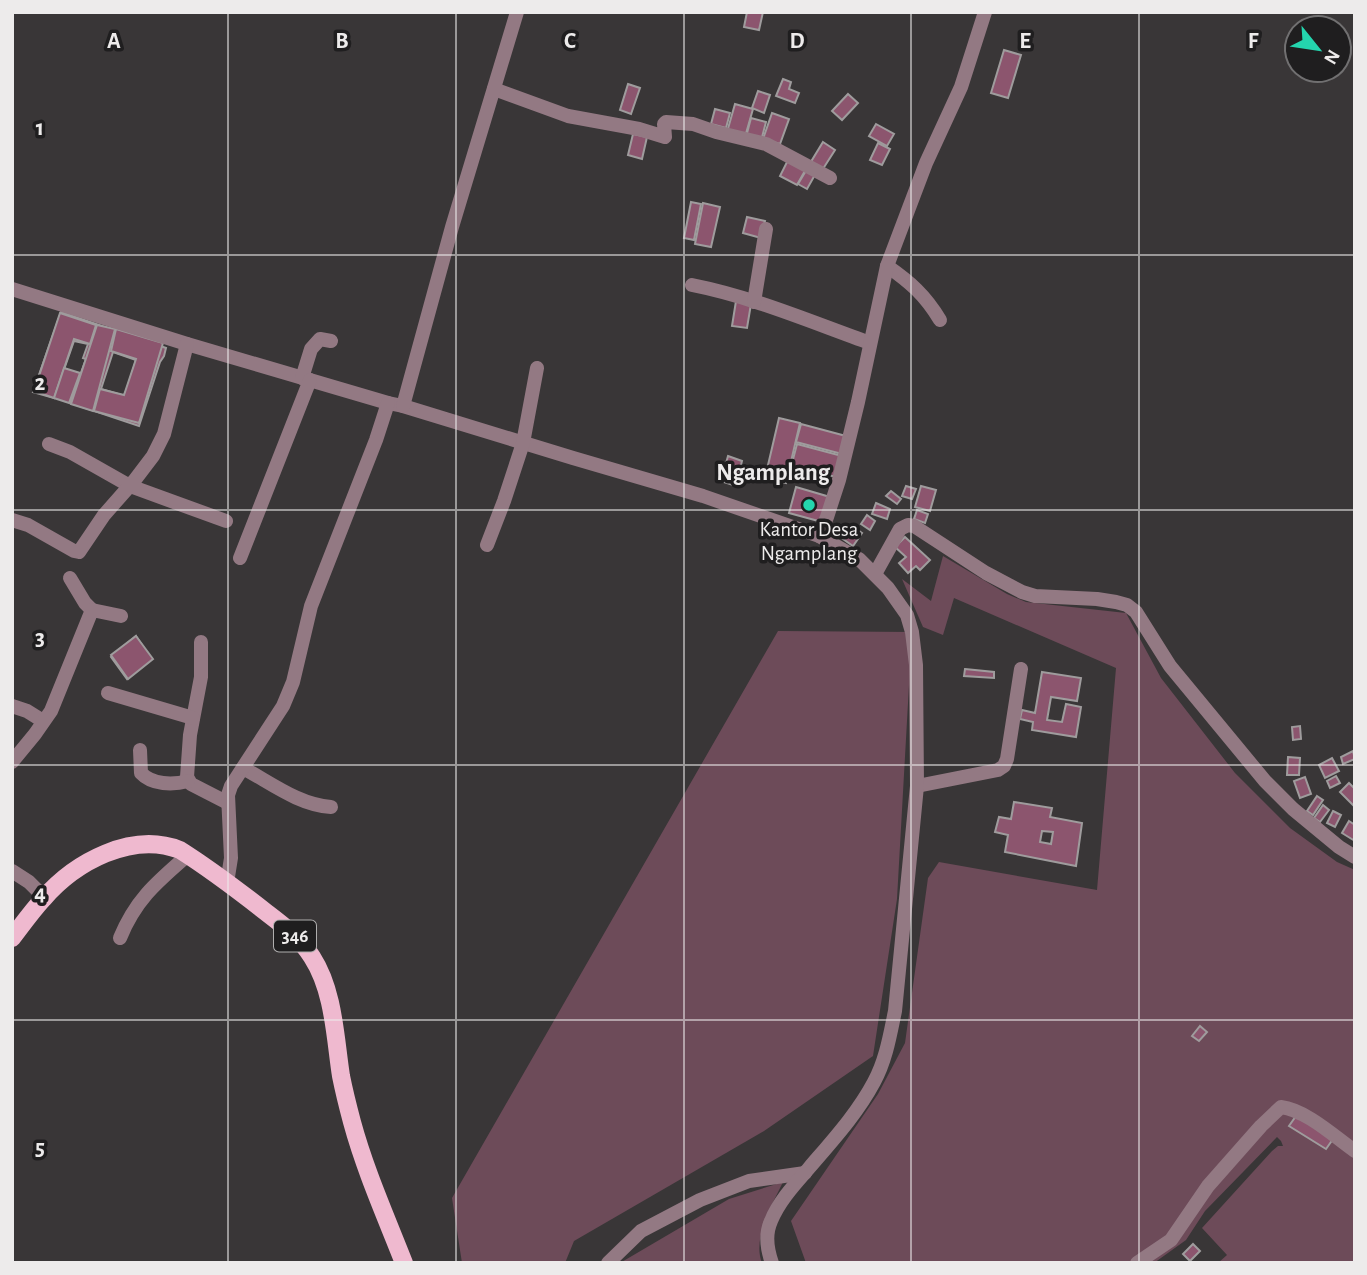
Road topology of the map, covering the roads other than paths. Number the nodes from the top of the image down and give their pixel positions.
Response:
1 (517, 12) edge
2 (985, 12) edge
3 (494, 89) junction
4 (830, 178) dead end
5 (766, 229) dead end
6 (887, 266) junction
7 (692, 285) dead end
8 (12, 289) edge
9 (754, 302) junction
10 (940, 320) dead end
11 (331, 341) dead end
12 (870, 343) junction
13 (187, 344) junction
14 (537, 368) dead end
15 (306, 379) junction
16 (395, 404) junction
17 (523, 443) junction
18 (49, 444) dead end
19 (130, 486) junction
20 (12, 520) edge
21 (226, 521) dead end
22 (819, 536) junction
23 (487, 545) dead end
24 (240, 558) dead end
25 (875, 574) junction
26 (71, 578) dead end
27 (92, 610) junction
28 (121, 616) dead end
29 (201, 642) dead end
30 (1021, 669) dead end
31 (108, 693) dead end
32 (12, 706) edge
33 (193, 718) junction
34 (43, 720) junction
35 (140, 750) dead end
36 (12, 762) edge
37 (243, 768) junction
38 (188, 781) junction
39 (917, 786) junction
40 (228, 803) junction
41 (331, 807) dead end
42 (188, 855) junction
43 (1355, 857) edge
44 (12, 871) edge
45 (227, 883) junction
46 (44, 897) junction
47 (12, 938) edge
48 (120, 938) dead end
49 (1355, 1151) edge
50 (805, 1173) junction
51 (404, 1263) edge
52 (608, 1263) edge
53 (772, 1263) edge
54 (1137, 1263) edge

1 - 3 street
2 - 6 street
3 - 4 street
3 - 16 street
5 - 9 street
6 - 10 street
6 - 12 street
7 - 9 street
8 - 13 street
9 - 12 street
11 - 15 street
12 - 22 street
13 - 15 street
13 - 19 street
14 - 17 street
15 - 16 street
15 - 24 street
16 - 17 street
16 - 37 street
17 - 22 street
17 - 23 street
18 - 19 street
19 - 20 street
19 - 21 street
22 - 25 street
25 - 39 street
25 - 43 street
26 - 27 street
27 - 28 street
27 - 34 street
29 - 33 street
30 - 39 street
31 - 33 street
32 - 34 street
33 - 38 street
34 - 36 street
35 - 38 street
37 - 40 street
37 - 41 street
38 - 40 street
39 - 50 street
40 - 45 street
42 - 45 main road, 346
42 - 46 main road, 346
42 - 48 street
44 - 46 street
45 - 51 main road, 346
46 - 47 main road, 346
49 - 54 street
50 - 52 street
50 - 53 street

